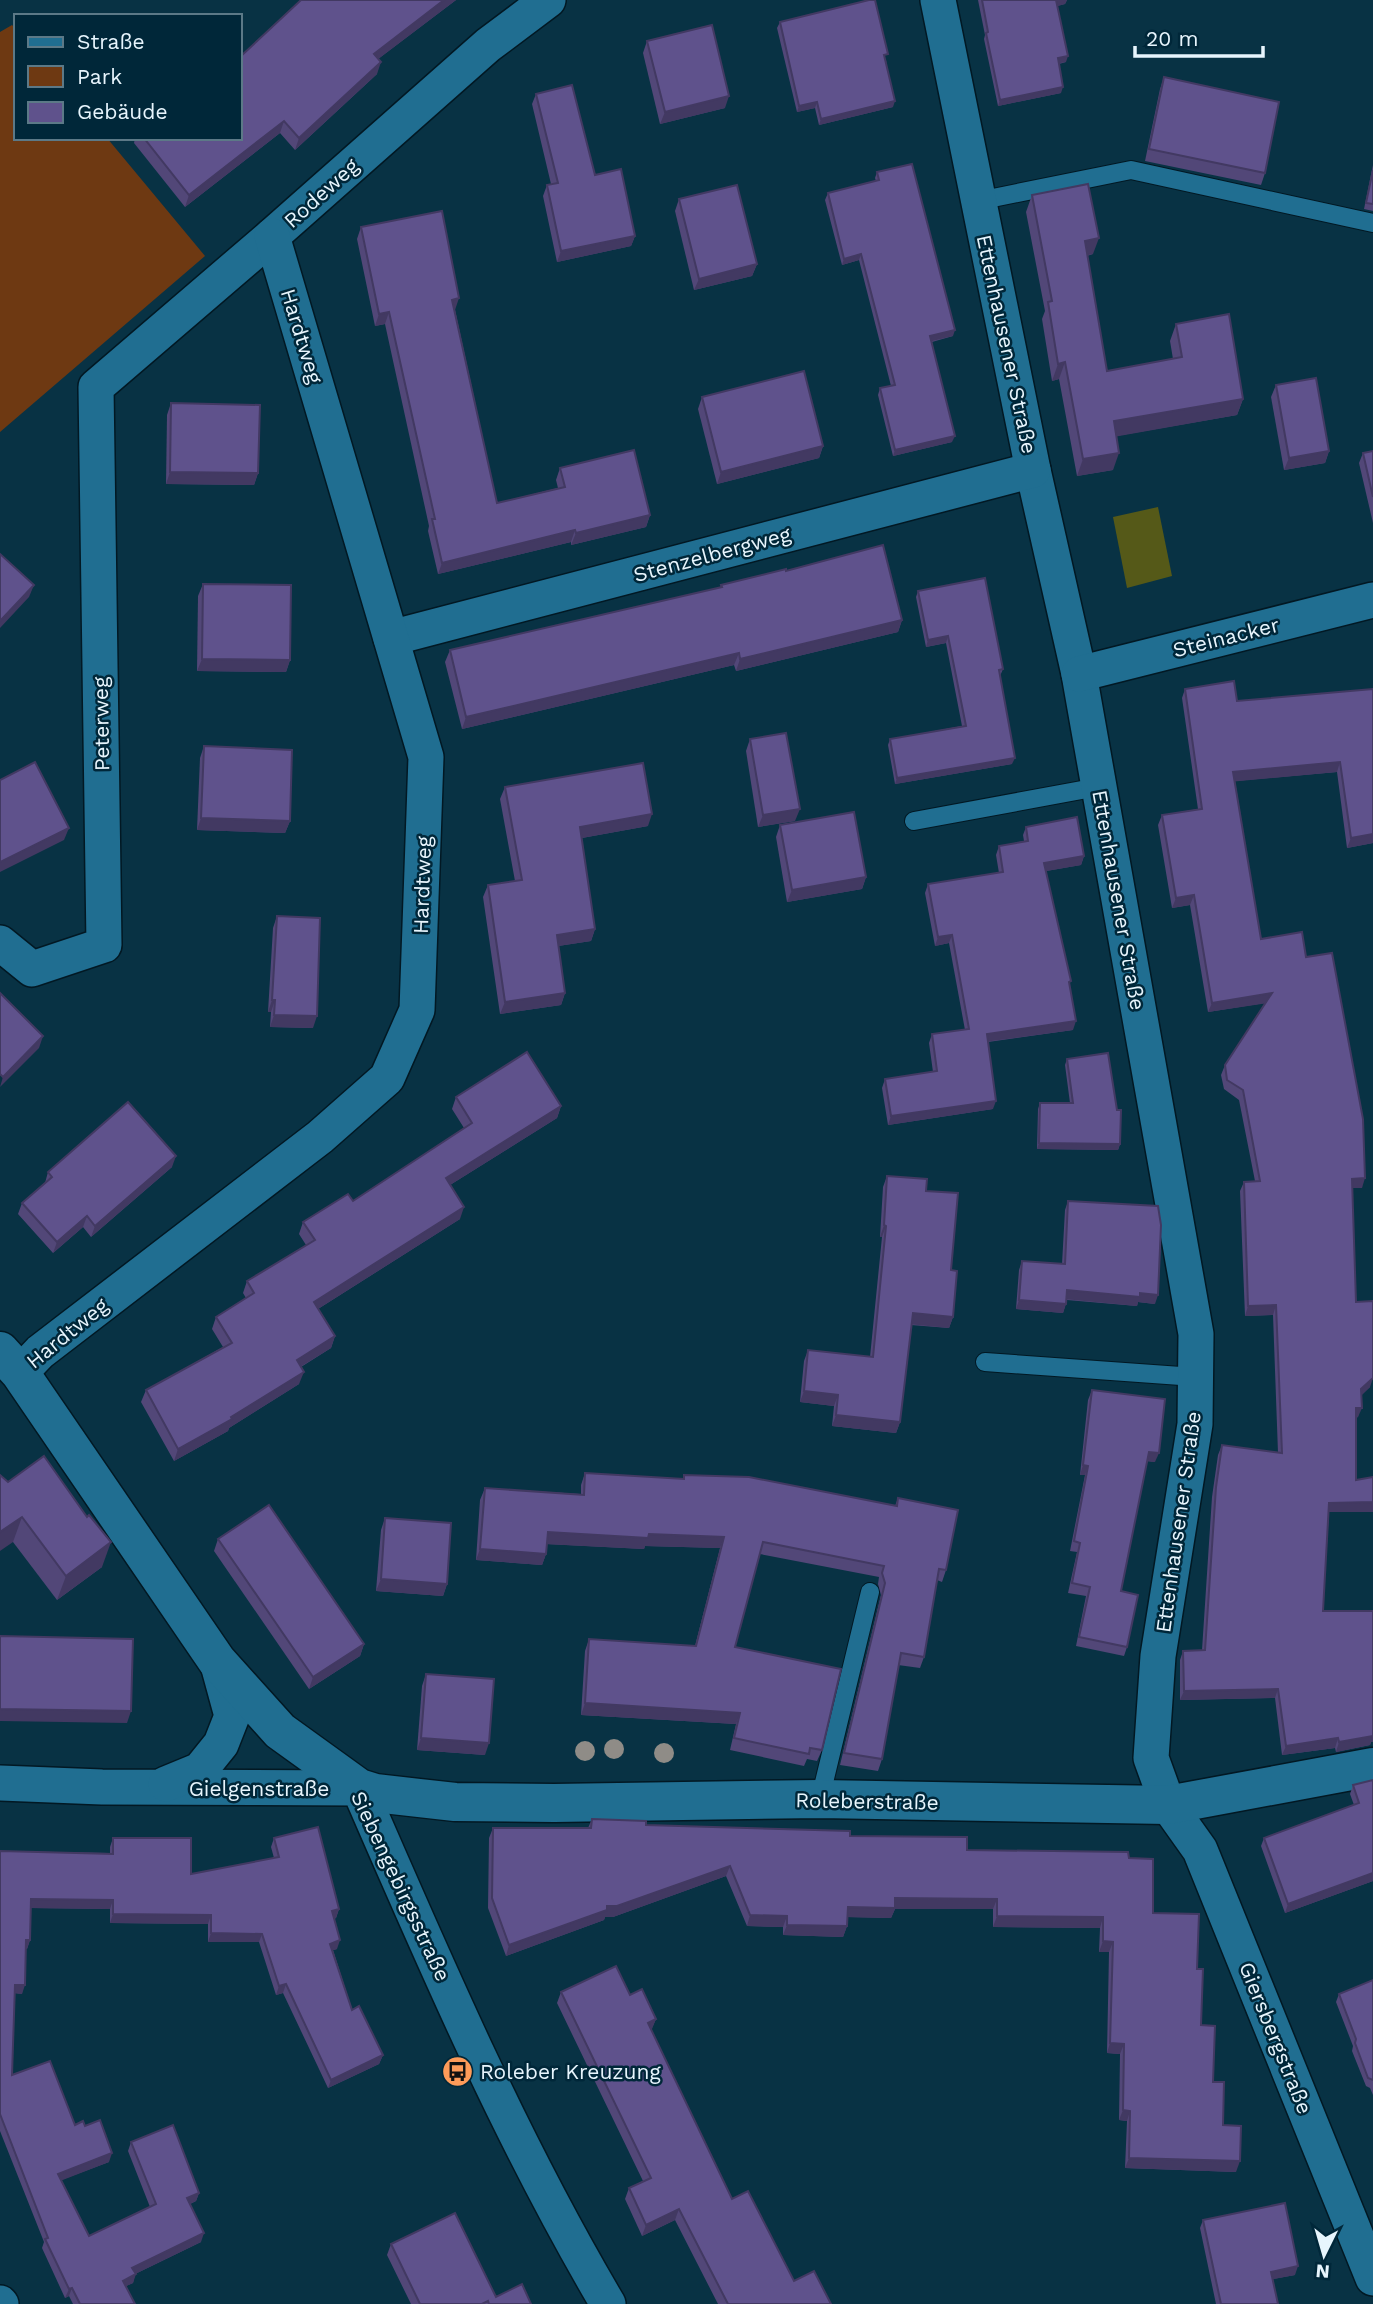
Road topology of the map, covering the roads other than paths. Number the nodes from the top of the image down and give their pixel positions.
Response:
1 (548, 0) edge
2 (938, 0) edge
3 (978, 201) junction
4 (1373, 223) edge
5 (272, 236) junction
6 (96, 387) joint
7 (1033, 470) junction
8 (1373, 600) edge
9 (391, 638) junction
10 (1079, 674) junction
11 (1098, 787) junction
12 (914, 821) dead end
13 (0, 943) edge
14 (10, 1362) edge
15 (985, 1362) dead end
16 (1195, 1377) junction
17 (870, 1592) dead end
18 (217, 1661) junction
19 (1373, 1767) edge
20 (0, 1783) edge
21 (158, 1787) junction
22 (359, 1788) junction
23 (820, 1799) junction
24 (1168, 1805) junction
25 (1373, 2278) edge
26 (608, 2304) edge

1 - 5 street, Rodeweg
2 - 3 street, Ettenhausener Straße
3 - 4 lane
3 - 7 street, Ettenhausener Straße
5 - 6 street, Rodeweg
5 - 9 street, Hardtweg
6 - 13 street, Peterweg
7 - 9 street, Stenzelbergweg
7 - 10 street, Ettenhausener Straße
8 - 10 street, Steinacker
9 - 14 street, Hardtweg
10 - 11 street, Ettenhausener Straße
11 - 12 lane
11 - 16 street, Ettenhausener Straße
14 - 18 main road, Siebengebirgsstraße
15 - 16 lane
16 - 24 street, Ettenhausener Straße
17 - 23 lane
18 - 21 street, Gielgenstraße
18 - 22 main road, Siebengebirgsstraße
19 - 24 main road, Roleberstraße
20 - 21 street, Gielgenstraße
21 - 22 street, Gielgenstraße
22 - 23 main road, Roleberstraße
22 - 26 street, Siebengebirgsstraße
23 - 24 main road, Roleberstraße
24 - 25 street, Giersbergstraße

